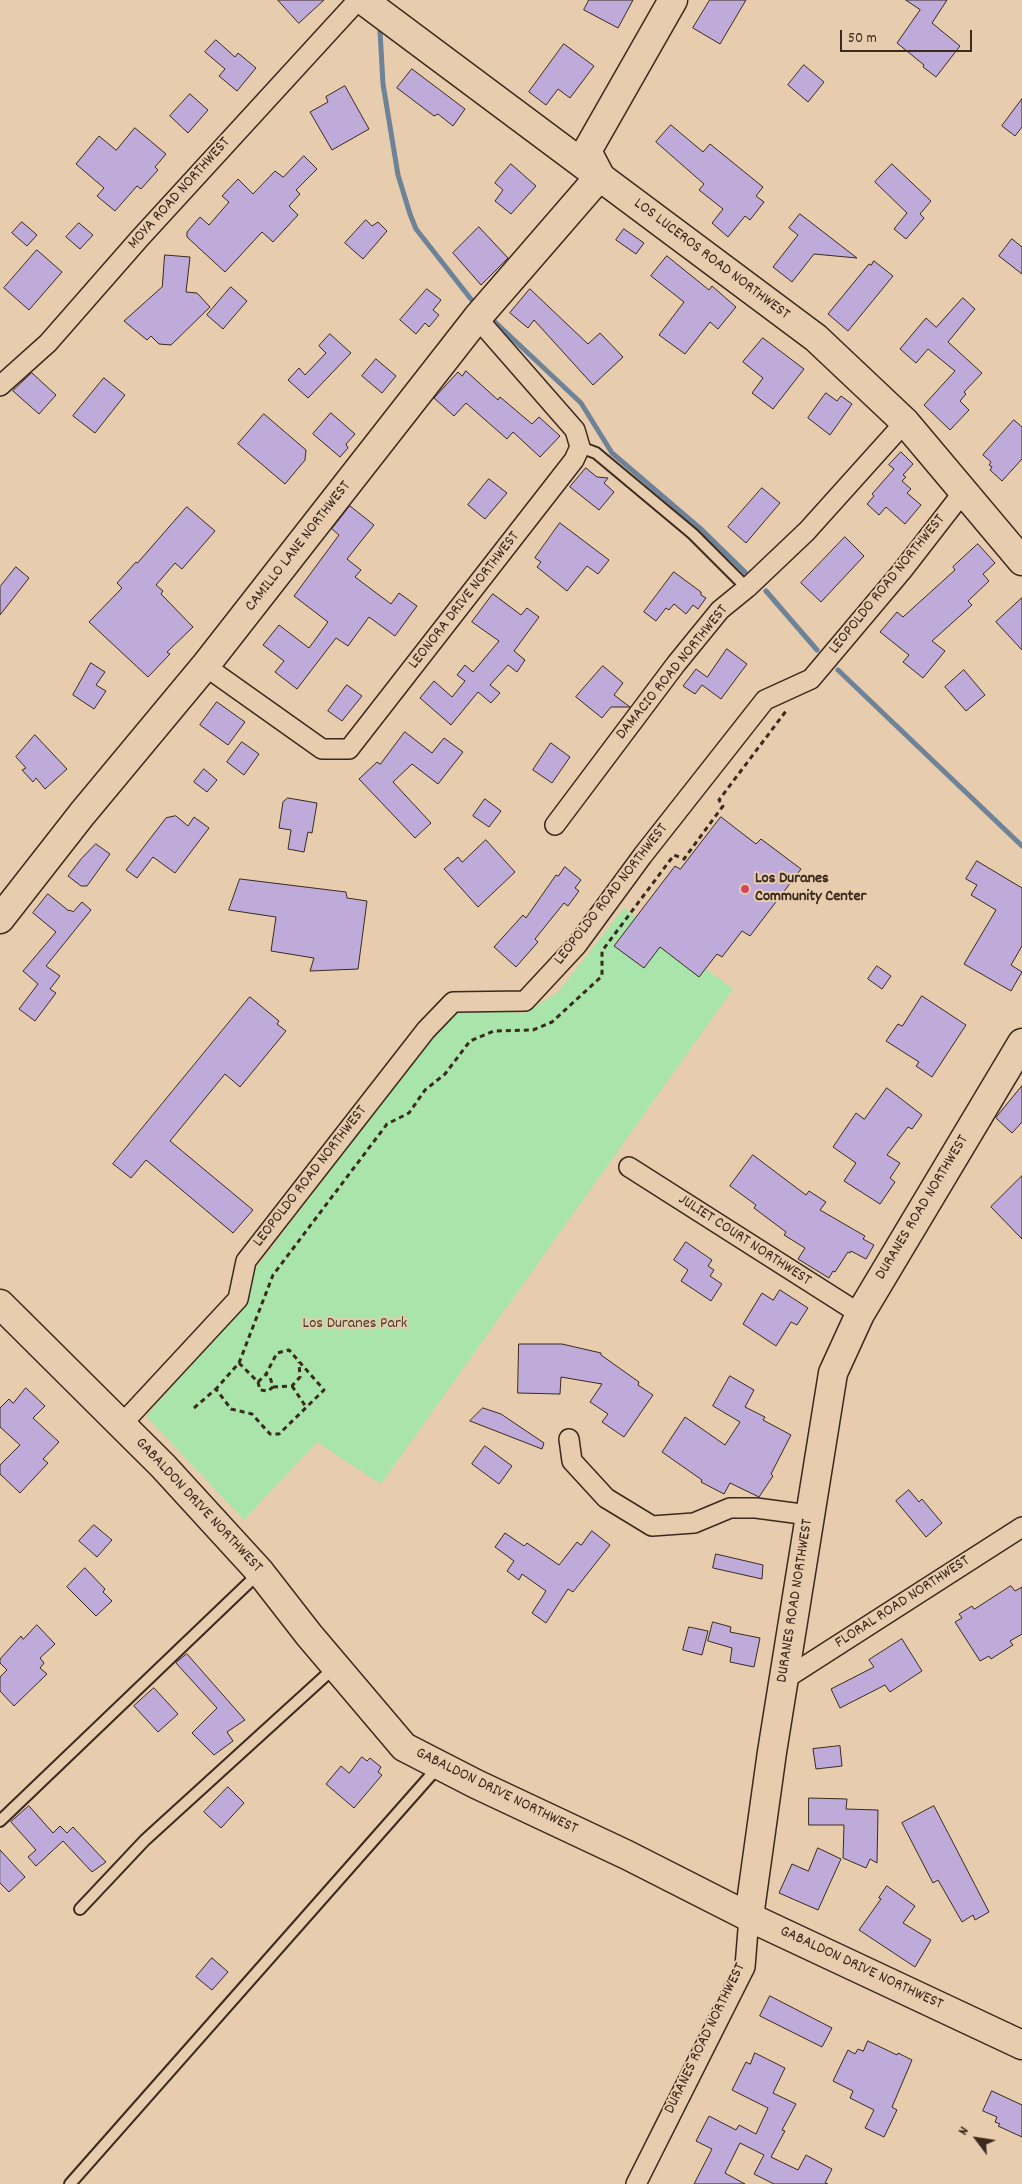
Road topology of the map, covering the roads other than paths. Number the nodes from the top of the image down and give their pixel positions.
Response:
1 (358, 0) edge
2 (363, 0) edge
3 (673, 0) edge
4 (600, 176) junction
5 (478, 318) junction
6 (0, 386) edge
7 (905, 422) junction
8 (580, 447) junction
9 (964, 491) junction
10 (1022, 561) edge
11 (747, 588) junction
12 (205, 666) junction
13 (556, 825) dead end
14 (0, 919) edge
15 (1022, 1043) edge
16 (629, 1167) dead end
17 (2, 1309) edge
18 (860, 1314) junction
19 (122, 1424) junction
20 (569, 1439) dead end
21 (810, 1515) junction
22 (1022, 1527) edge
23 (260, 1572) junction
24 (336, 1666) junction
25 (785, 1678) junction
26 (440, 1765) junction
27 (0, 1821) edge
28 (80, 1909) dead end
29 (749, 1917) junction
30 (1022, 2044) edge
31 (70, 2184) edge
32 (636, 2184) edge

1 - 6 street, MOYA ROAD NORTHWEST
2 - 4 street, LOS LUCEROS ROAD NORTHWEST
3 - 4 street
4 - 5 street, CAMILLO LANE NORTHWEST
4 - 7 street, LOS LUCEROS ROAD NORTHWEST
5 - 8 street
5 - 12 street, CAMILLO LANE NORTHWEST
7 - 9 street, LOS LUCEROS ROAD NORTHWEST
7 - 11 street, DAMACIO ROAD NORTHWEST
8 - 11 lane
8 - 12 street, LEONORA DRIVE NORTHWEST
9 - 10 street, LOS LUCEROS ROAD NORTHWEST
9 - 19 street, LEOPOLDO ROAD NORTHWEST
11 - 13 street, DAMACIO ROAD NORTHWEST
12 - 14 street, CAMILLO LANE NORTHWEST
15 - 18 street, DURANES ROAD NORTHWEST
16 - 18 street, JULIET COURT NORTHWEST
17 - 19 street, GABALDON DRIVE NORTHWEST
18 - 21 street, DURANES ROAD NORTHWEST
19 - 23 street, GABALDON DRIVE NORTHWEST
20 - 21 street
21 - 25 street, DURANES ROAD NORTHWEST
22 - 25 street, FLORAL ROAD NORTHWEST
23 - 24 street, GABALDON DRIVE NORTHWEST
23 - 27 lane
24 - 26 street, GABALDON DRIVE NORTHWEST
24 - 28 lane
25 - 29 street, DURANES ROAD NORTHWEST
26 - 29 street, GABALDON DRIVE NORTHWEST
26 - 31 lane
29 - 30 street, GABALDON DRIVE NORTHWEST
29 - 32 street, DURANES ROAD NORTHWEST

